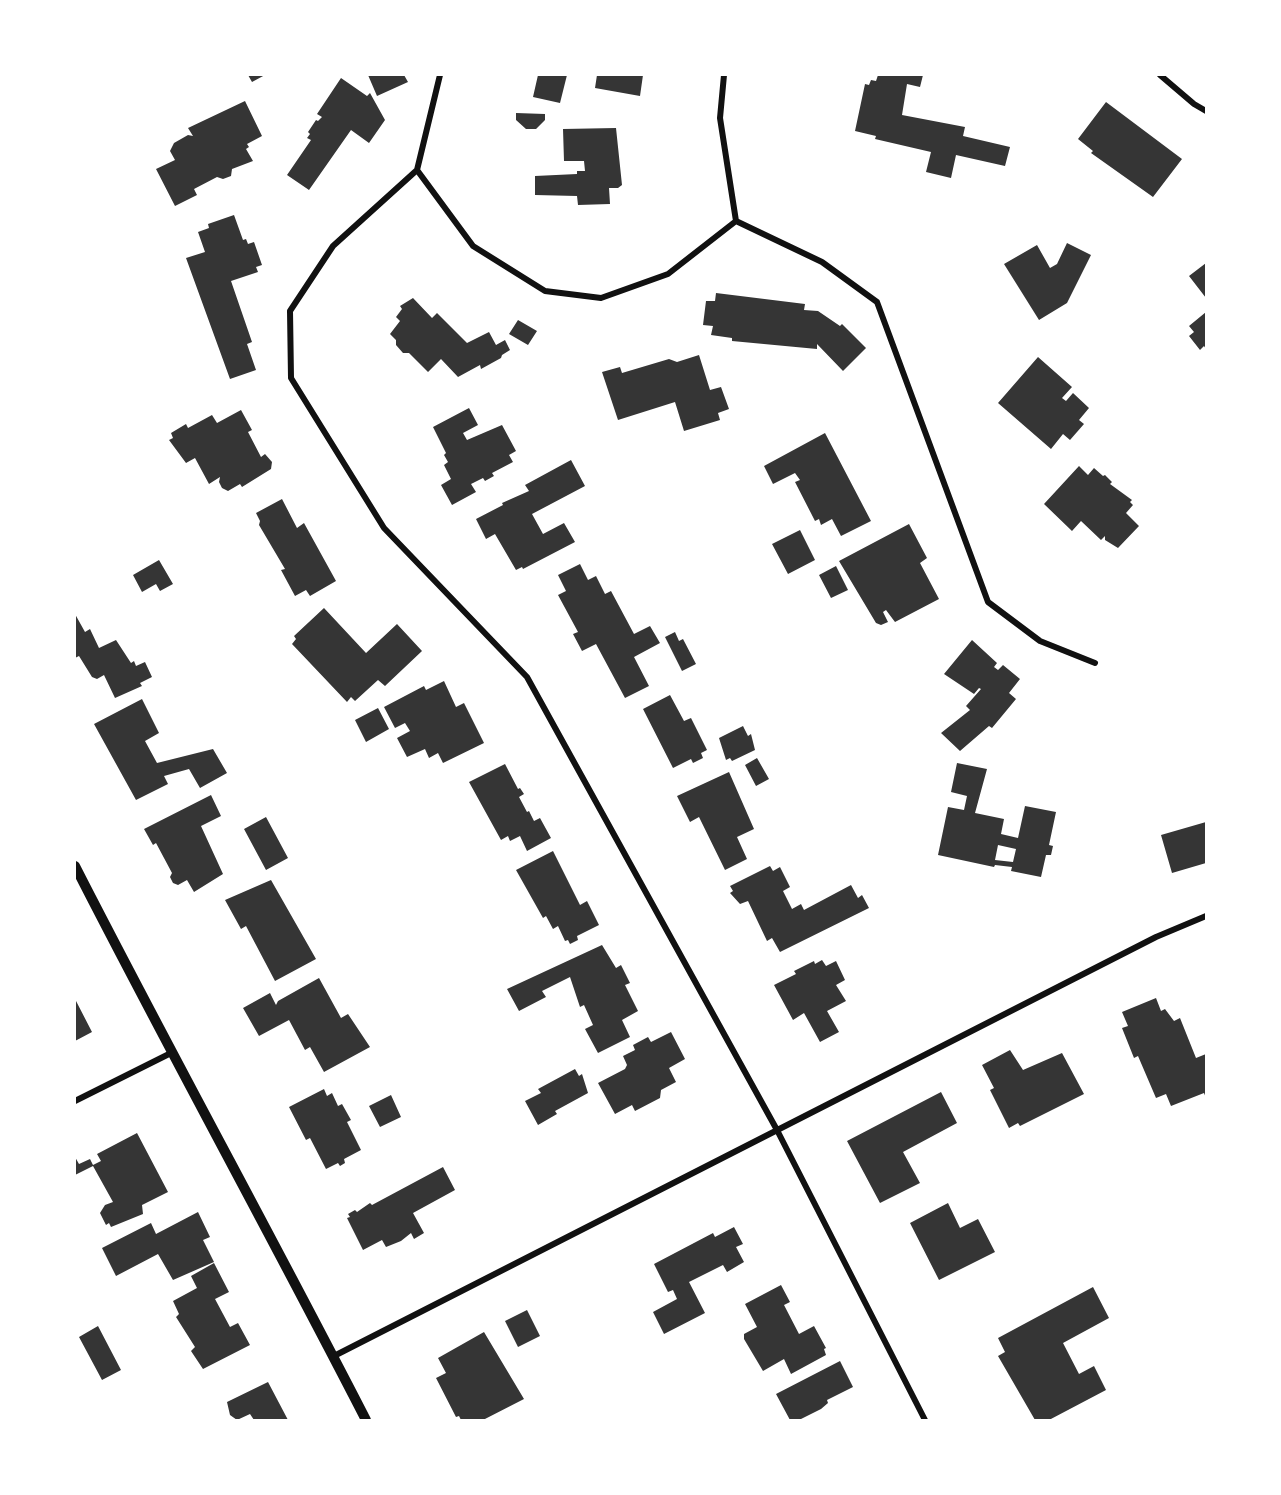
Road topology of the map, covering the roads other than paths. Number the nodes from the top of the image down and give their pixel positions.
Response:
1 (440, 75) edge
2 (724, 75) edge
3 (1160, 75) edge
4 (1206, 111) edge
5 (417, 170) junction
6 (736, 221) junction
7 (1095, 663) dead end
8 (75, 866) edge
9 (1206, 916) edge
10 (171, 1053) junction
11 (75, 1101) edge
12 (777, 1130) junction
13 (334, 1356) junction
14 (366, 1420) edge
15 (925, 1420) edge

1 - 5 street
2 - 6 street
3 - 4 street
5 - 6 street
5 - 12 street
6 - 7 street
8 - 10 street
9 - 12 street
10 - 11 street
10 - 13 street
12 - 13 street
12 - 15 street
13 - 14 street

